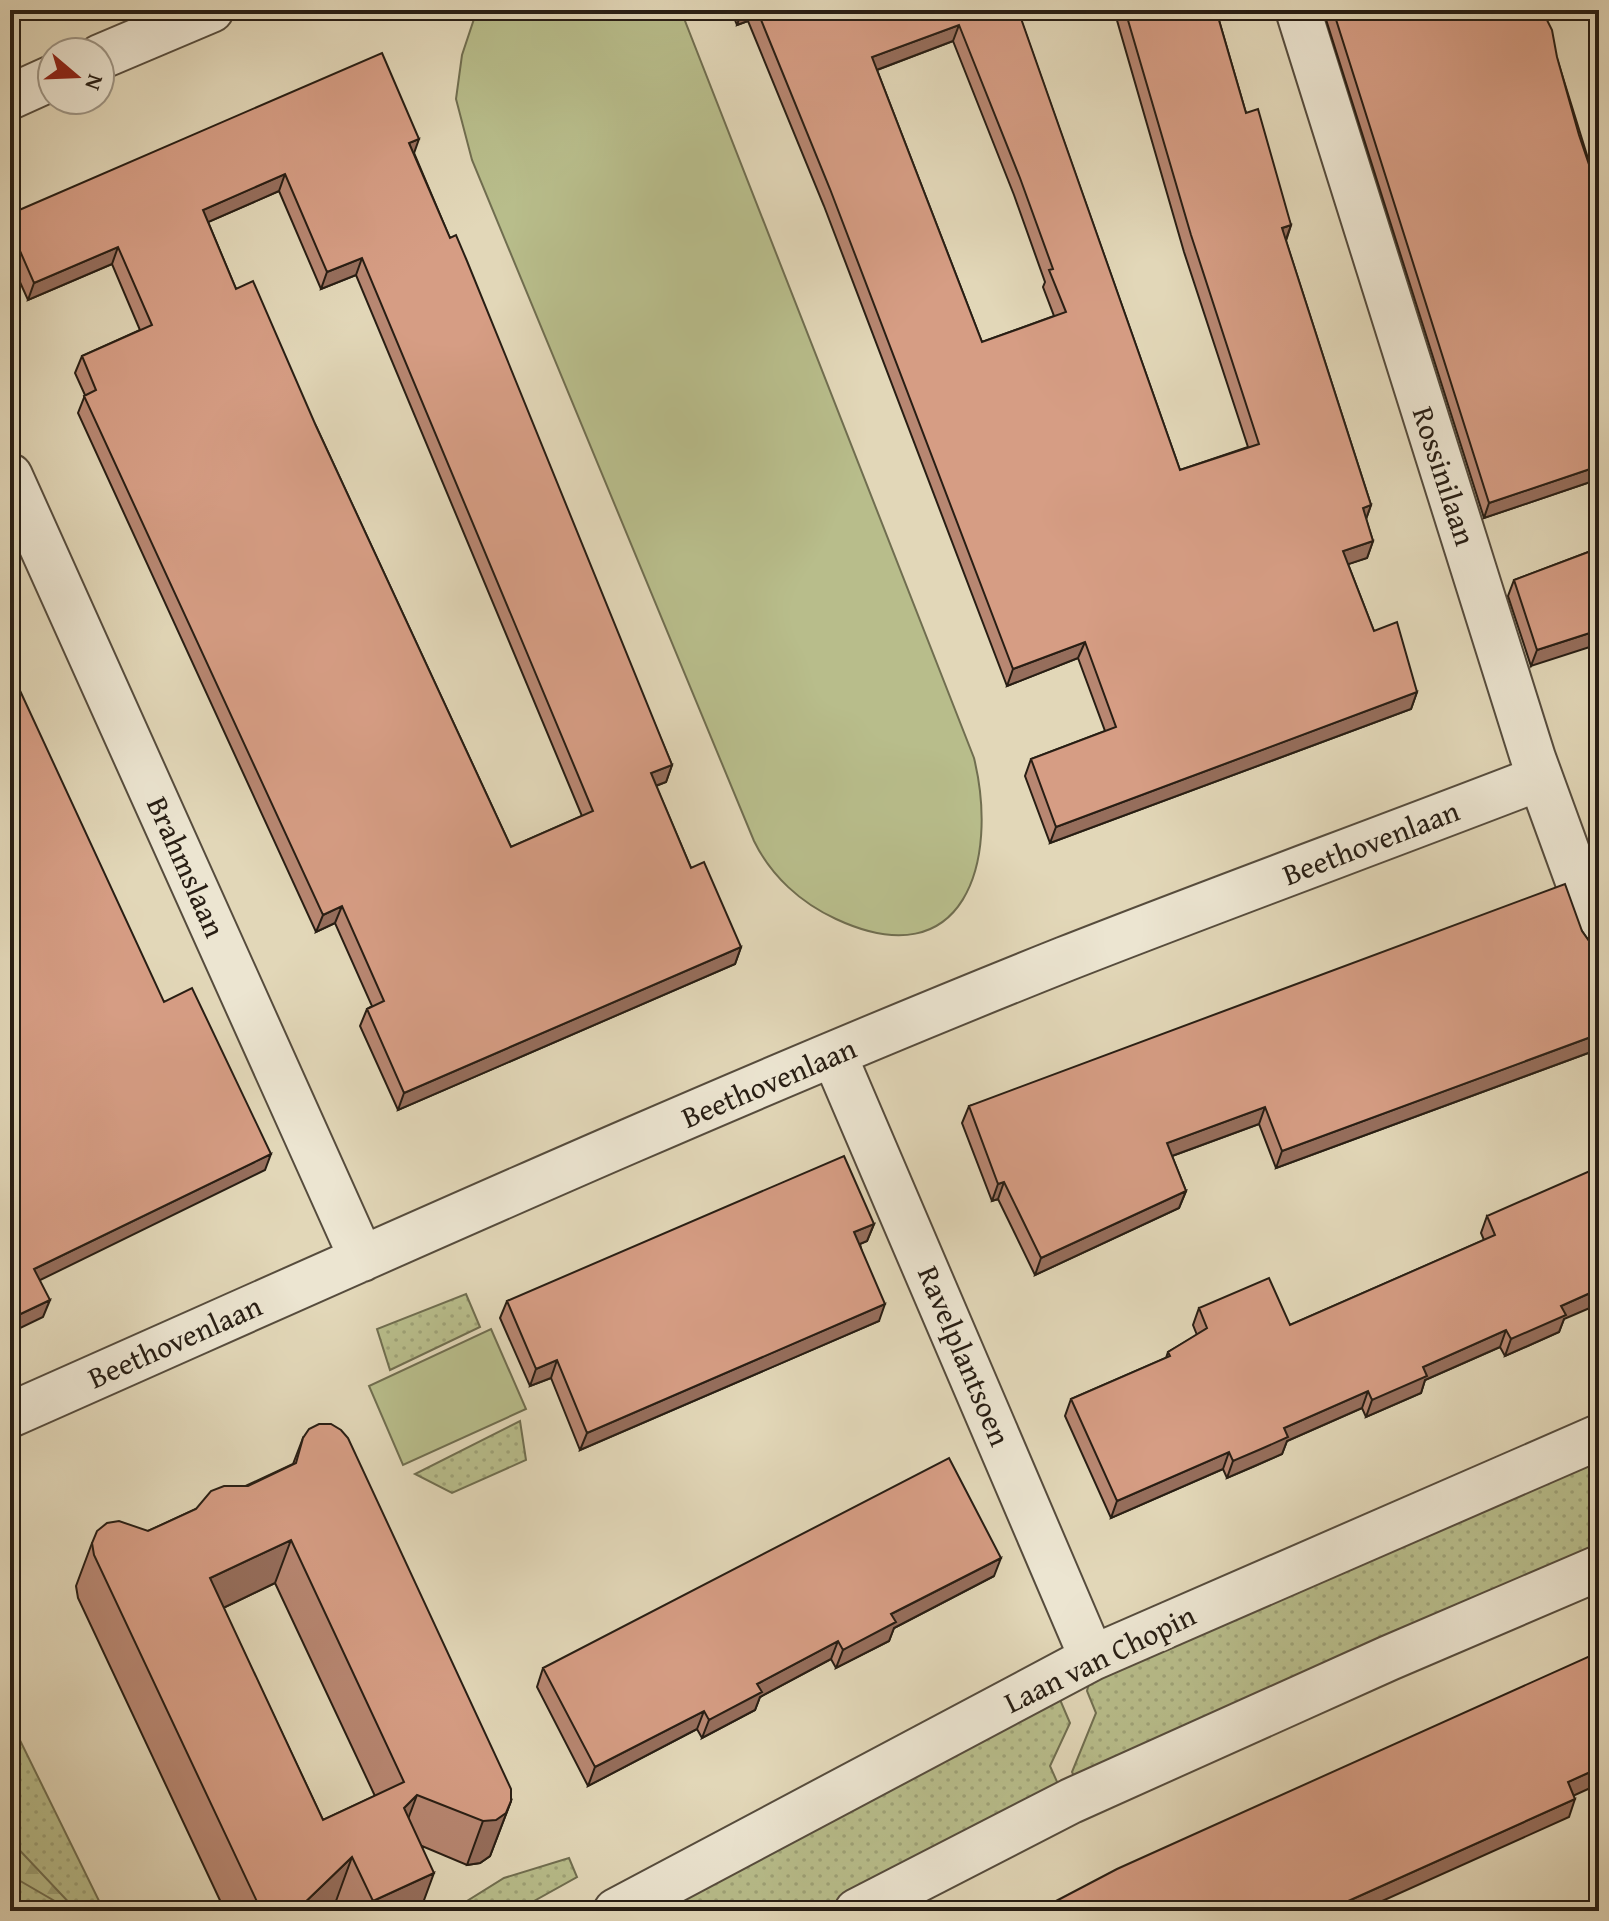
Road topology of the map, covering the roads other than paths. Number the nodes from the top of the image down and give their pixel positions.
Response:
1 (211, 10) edge
2 (1298, 10) edge
3 (116, 50) edge
4 (36, 85) edge
5 (10, 97) edge
6 (10, 476) edge
7 (1540, 778) junction
8 (1599, 939) edge
9 (834, 1055) junction
10 (362, 1259) junction
11 (10, 1415) edge
12 (1599, 1437) edge
13 (1599, 1568) edge
14 (1092, 1658) junction
15 (616, 1911) edge
16 (857, 1911) edge

1 - 3 street
2 - 7 street, Rossinilaan
4 - 5 street
6 - 10 street, Brahmslaan
7 - 8 street, Rossinilaan
7 - 9 street, Beethovenlaan
9 - 10 street, Beethovenlaan
9 - 14 street, Ravelplantsoen
10 - 11 street, Beethovenlaan
12 - 14 street, Laan van Chopin
13 - 16 street
14 - 15 street, Laan van Chopin

